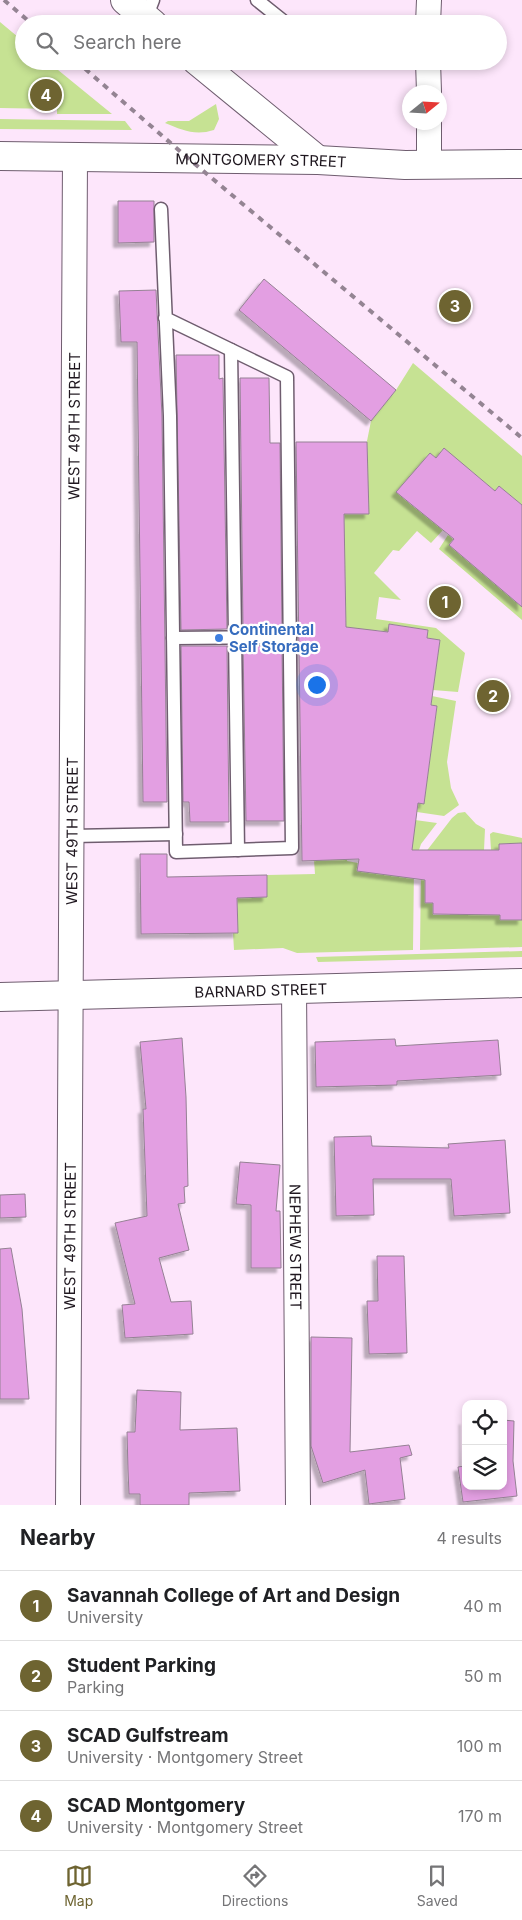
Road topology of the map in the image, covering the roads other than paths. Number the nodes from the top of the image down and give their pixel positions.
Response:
1 (125, 0) edge
2 (256, 0) edge
3 (429, 0) edge
4 (151, 14) edge
5 (275, 15) edge
6 (428, 15) edge
7 (208, 70) edge
8 (428, 70) edge
9 (429, 85) edge
10 (429, 130) edge
11 (0, 156) edge
12 (75, 157) junction
13 (318, 160) junction
14 (522, 164) edge
15 (430, 165) junction
16 (161, 209) dead end
17 (165, 318) junction
18 (232, 350) junction
19 (234, 637) junction
20 (290, 637) junction
21 (173, 638) junction
22 (176, 834) junction
23 (72, 836) junction
24 (238, 850) junction
25 (522, 984) edge
26 (294, 988) junction
27 (71, 994) junction
28 (0, 996) edge
29 (68, 1505) edge
30 (298, 1505) edge

1 - 4 main road
2 - 5 lane
3 - 6 street
7 - 13 main road
8 - 9 street
10 - 15 street
11 - 12 main road, MONTGOMERY STREET
12 - 13 main road, MONTGOMERY STREET
12 - 23 street, WEST 49TH STREET
13 - 15 main road, MONTGOMERY STREET
14 - 15 main road, MONTGOMERY STREET
16 - 17 lane
17 - 18 lane
17 - 21 lane
18 - 19 lane
18 - 20 lane
19 - 20 lane
19 - 21 lane
19 - 24 lane
20 - 24 lane
21 - 22 lane
22 - 23 lane
22 - 24 lane
23 - 27 street, WEST 49TH STREET
25 - 26 main road, BARNARD STREET
26 - 27 main road, BARNARD STREET
26 - 30 street, NEPHEW STREET
27 - 28 main road, BARNARD STREET
27 - 29 street, WEST 49TH STREET

